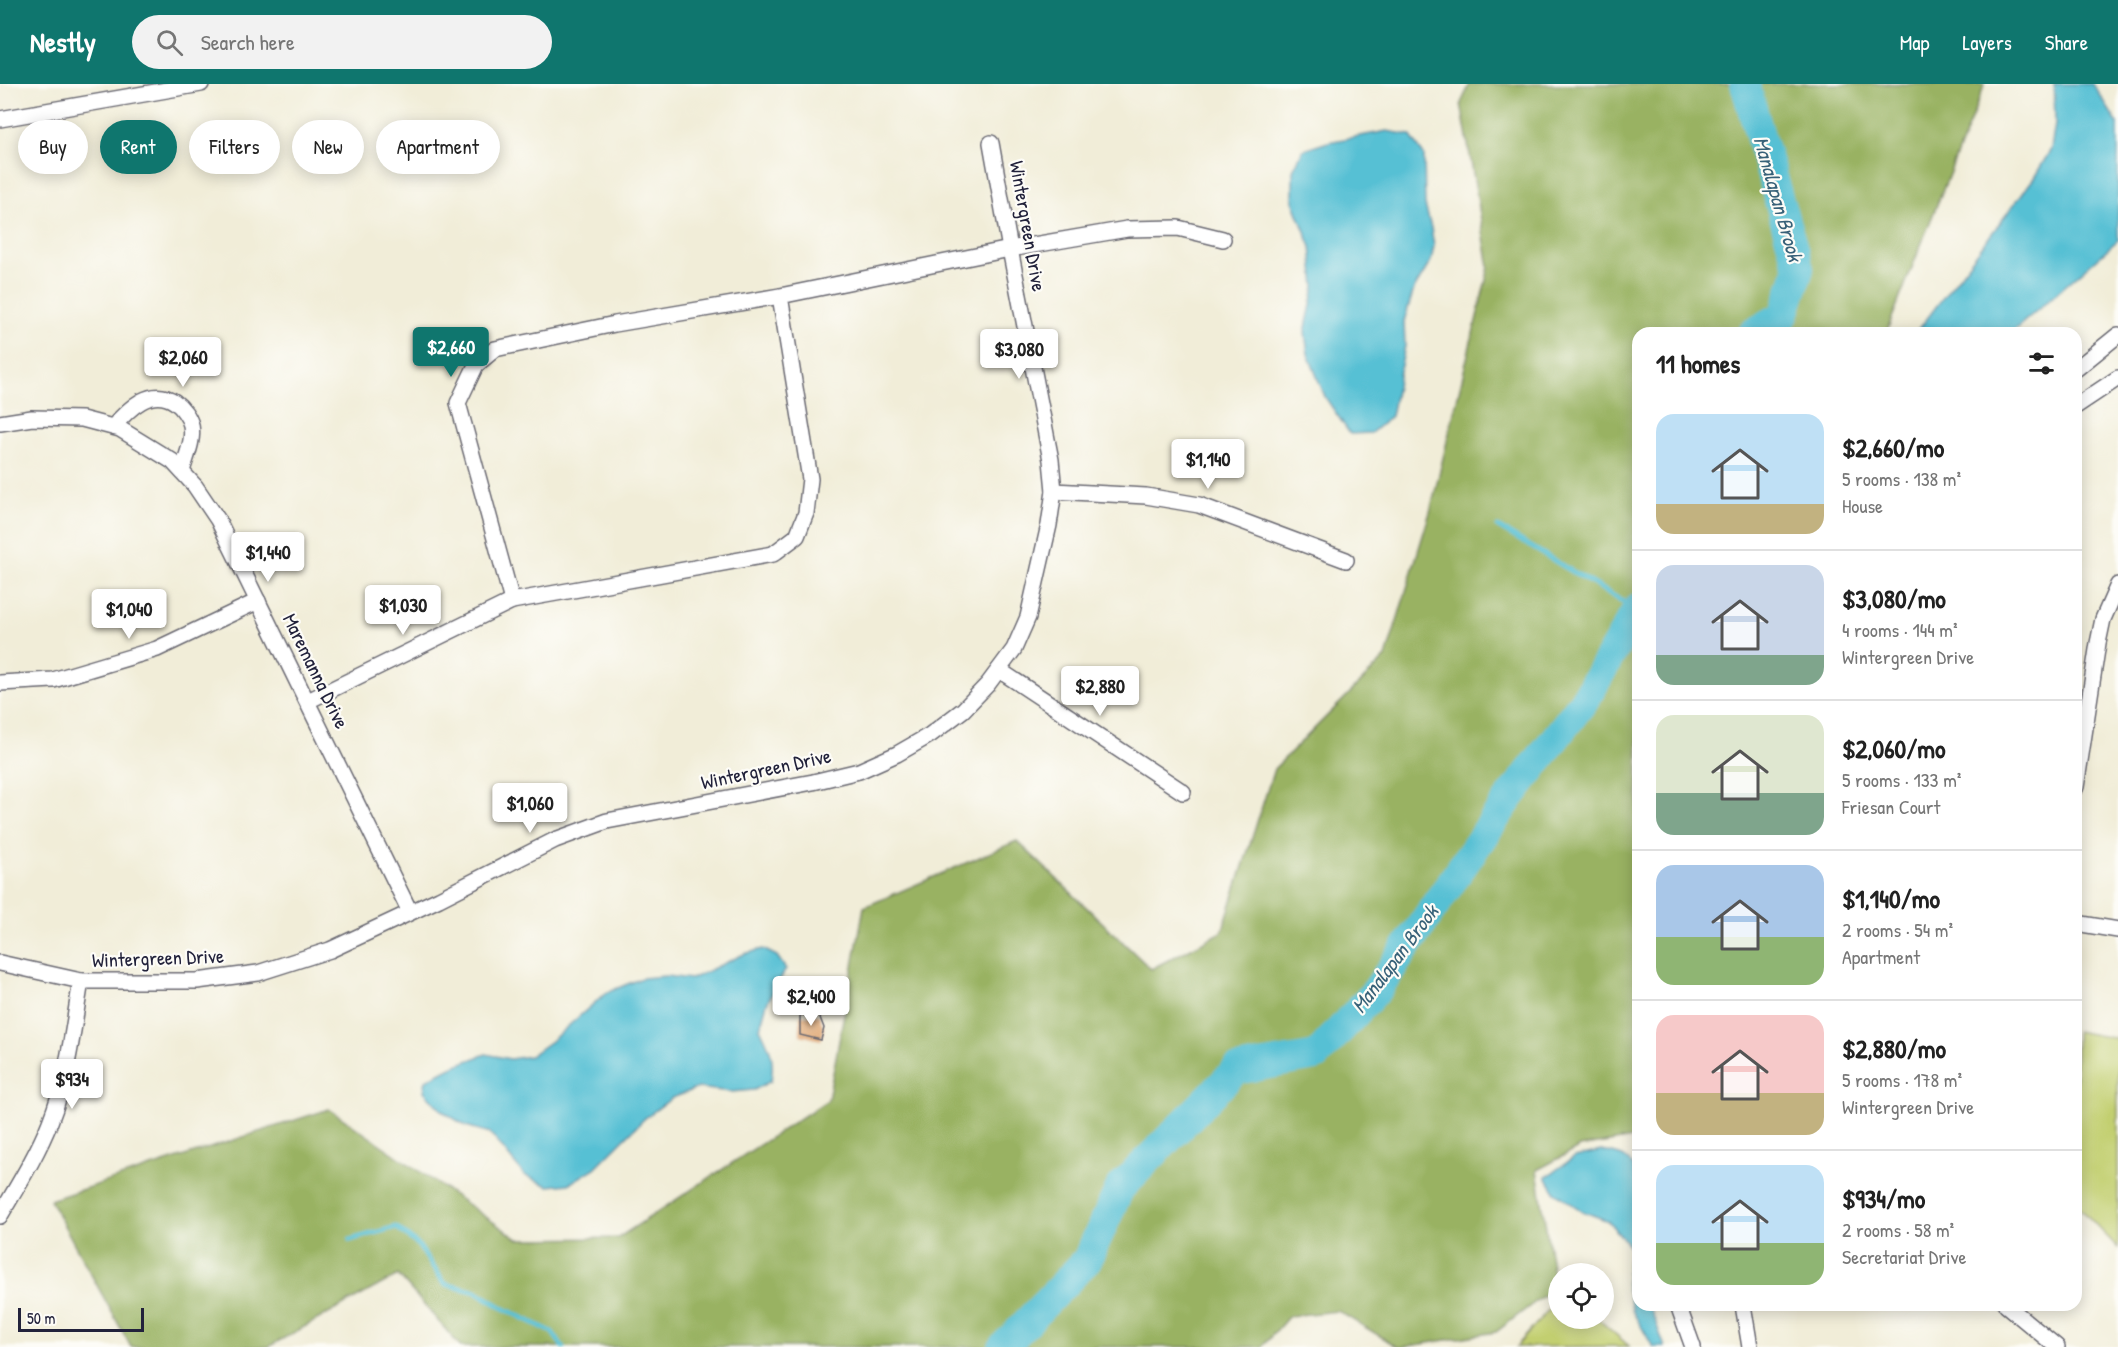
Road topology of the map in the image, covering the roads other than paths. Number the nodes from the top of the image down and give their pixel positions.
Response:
1 (201, 84) edge
2 (0, 119) edge
3 (991, 143) dead end
4 (1223, 239) dead end
5 (1010, 249) junction
6 (780, 296) junction
7 (2118, 335) edge
8 (2082, 364) edge
9 (2118, 378) edge
10 (2082, 402) edge
11 (0, 423) edge
12 (113, 427) junction
13 (182, 471) junction
14 (1054, 491) junction
15 (1346, 560) dead end
16 (2118, 585) edge
17 (258, 601) junction
18 (512, 601) junction
19 (999, 670) junction
20 (0, 683) edge
21 (308, 701) junction
22 (2082, 748) edge
23 (1183, 792) dead end
24 (410, 912) junction
25 (2082, 924) edge
26 (2118, 930) edge
27 (0, 963) edge
28 (81, 981) junction
29 (0, 1216) edge
30 (1680, 1311) edge
31 (1744, 1311) edge
32 (2013, 1311) edge
33 (1693, 1347) edge
34 (1750, 1347) edge
35 (2057, 1347) edge

1 - 2 street
3 - 5 street, Wintergreen Drive
4 - 5 street
5 - 6 street
5 - 14 street, Wintergreen Drive
6 - 18 street
6 - 18 street
7 - 8 street
9 - 10 street
11 - 12 street, Maremanna Drive
12 - 13 street, Maremanna Drive
12 - 13 street
13 - 17 street, Maremanna Drive
14 - 15 street
14 - 19 street, Wintergreen Drive
16 - 22 street
17 - 20 street
17 - 21 street, Maremanna Drive
18 - 21 street
19 - 23 street
19 - 24 street, Wintergreen Drive
21 - 24 street, Maremanna Drive
24 - 28 street, Wintergreen Drive
25 - 26 street
27 - 28 street, Wintergreen Drive
28 - 29 street
30 - 33 street
31 - 34 street
32 - 35 street

